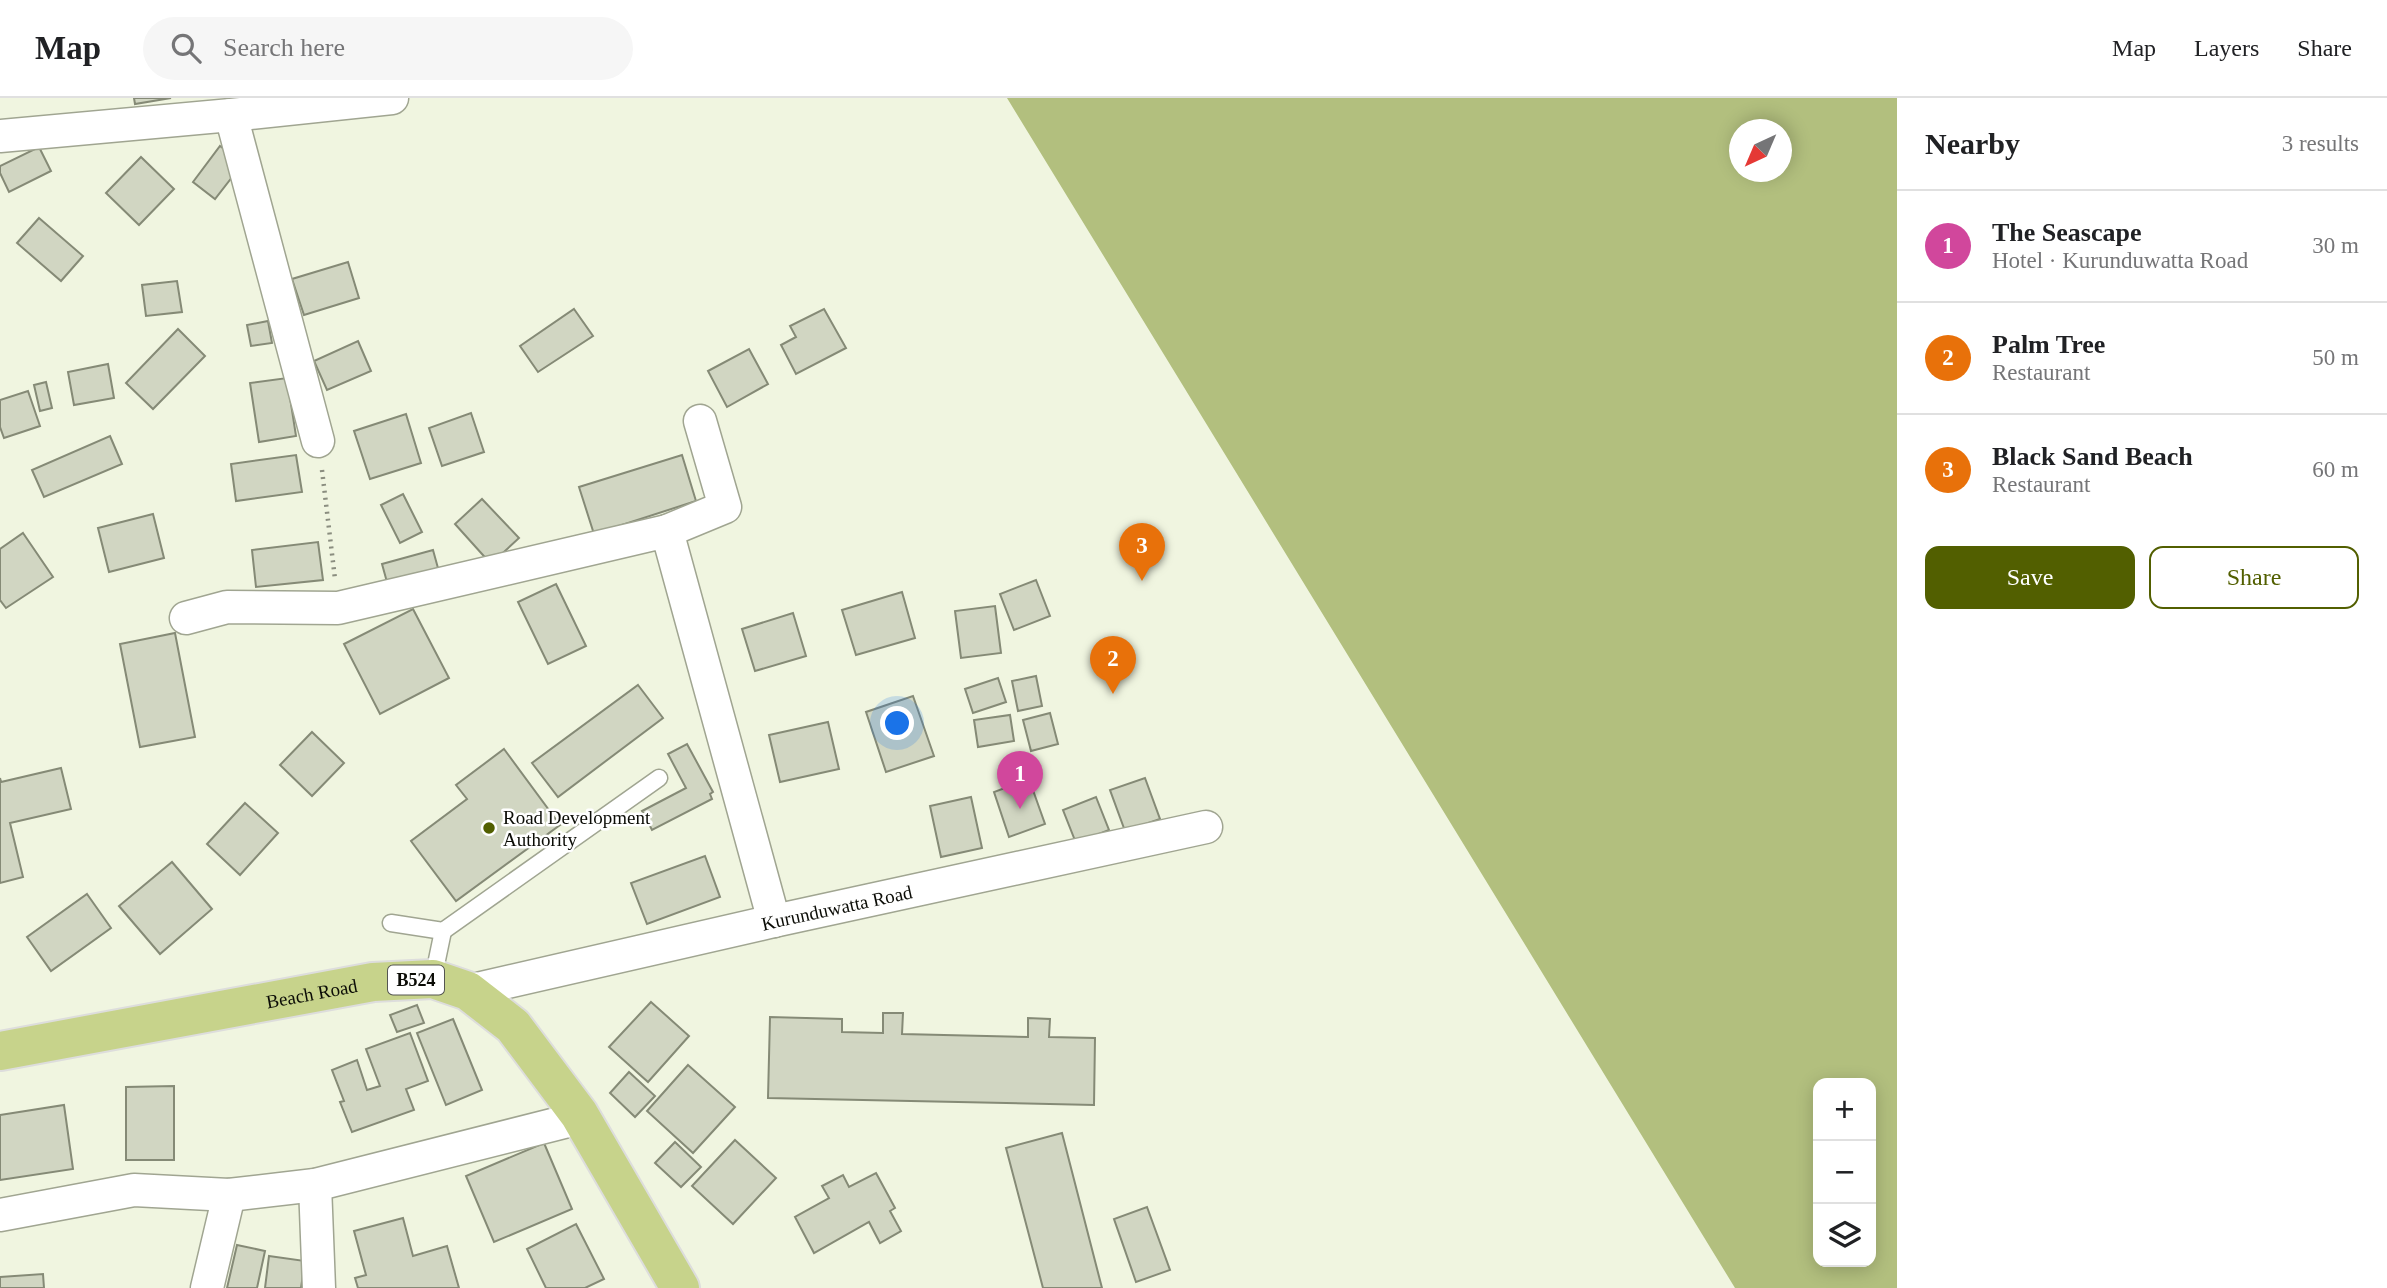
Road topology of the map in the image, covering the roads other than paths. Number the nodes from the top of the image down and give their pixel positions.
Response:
1 (392, 98) edge
2 (231, 115) junction
3 (0, 136) edge
4 (700, 421) dead end
5 (318, 441) road end
6 (667, 531) junction
7 (186, 618) dead end
8 (659, 778) dead end
9 (1206, 827) dead end
10 (774, 921) junction
11 (391, 923) dead end
12 (443, 931) junction
13 (451, 985) junction
14 (0, 1051) edge
15 (579, 1114) junction
16 (315, 1185) junction
17 (229, 1195) junction
18 (0, 1215) edge
19 (207, 1288) edge
20 (319, 1288) edge
21 (680, 1288) edge

1 - 2 street
2 - 3 street
2 - 5 street
4 - 6 street
6 - 7 street
6 - 10 street
8 - 12 lane
9 - 10 street, Kurunduwatta Road
10 - 13 street, Kurunduwatta Road
11 - 12 lane
12 - 13 lane
13 - 14 main road, Beach Road / B524
13 - 15 main road, B524
15 - 16 street
15 - 21 main road, B524
16 - 17 street
16 - 20 street
17 - 18 street
17 - 19 street

